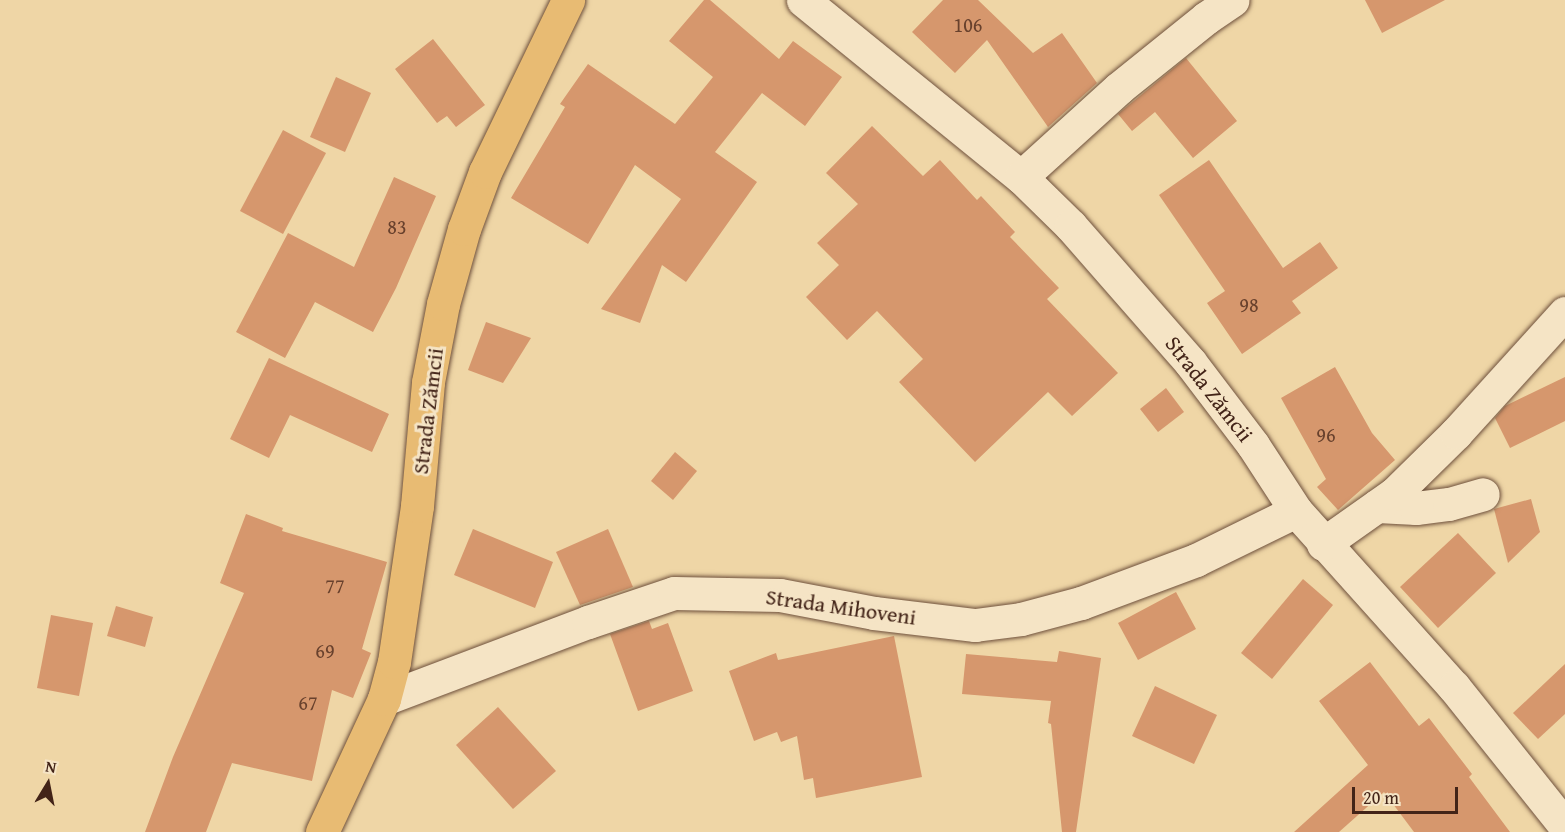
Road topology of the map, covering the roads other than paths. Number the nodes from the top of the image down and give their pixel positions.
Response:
1 (568, 0) edge
2 (803, 0) edge
3 (1233, 0) edge
4 (1021, 177) junction
5 (1565, 313) edge
6 (1484, 494) dead end
7 (1377, 506) junction
8 (1296, 511) junction
9 (1323, 544) junction
10 (384, 699) junction
11 (1565, 826) edge
12 (322, 832) edge

1 - 10 main road, Strada Zămcii
2 - 4 street, Strada Zămcii
3 - 4 street
4 - 8 street, Strada Zămcii
5 - 7 street
6 - 7 street
7 - 9 street
8 - 9 street, Strada Zămcii
8 - 10 street, Strada Mihoveni
9 - 11 street, Strada Zămcii
10 - 12 main road, Strada Zămcii

